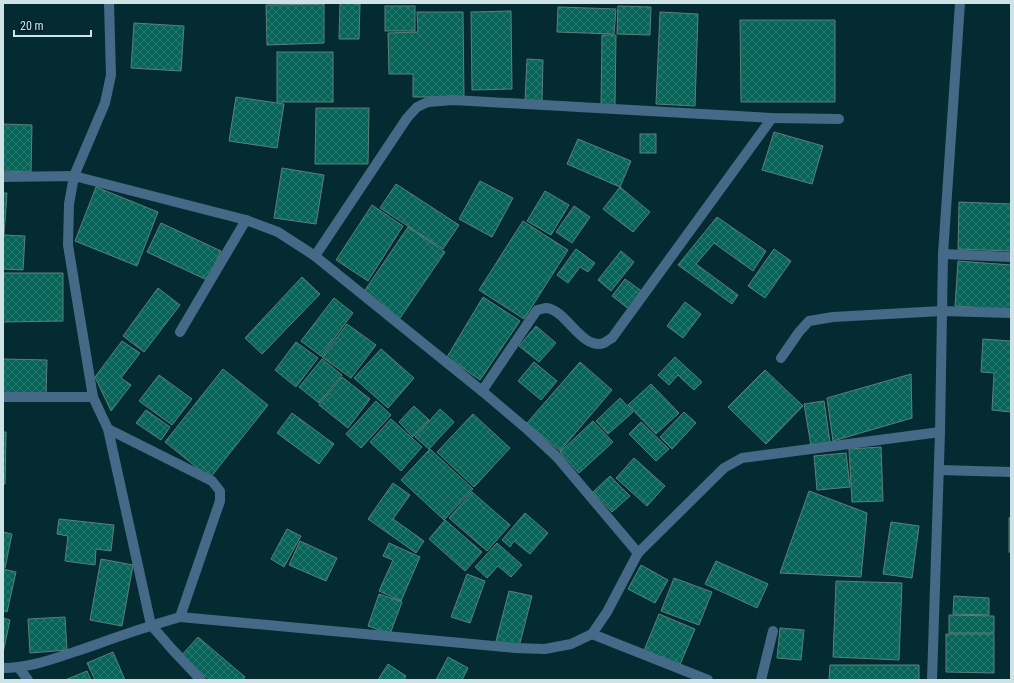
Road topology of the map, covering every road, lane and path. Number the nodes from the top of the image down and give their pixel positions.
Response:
1 (108, 3) edge
2 (960, 3) edge
3 (772, 118) junction
4 (839, 120) dead end
5 (74, 176) junction
6 (3, 177) edge
7 (246, 220) junction
8 (943, 254) junction
9 (315, 256) junction
10 (1011, 257) edge
11 (942, 311) junction
12 (1011, 313) edge
13 (180, 332) dead end
14 (781, 358) dead end
15 (482, 391) junction
16 (3, 397) edge
17 (93, 397) junction
18 (108, 429) junction
19 (940, 432) junction
20 (939, 470) junction
21 (1011, 472) edge
22 (638, 553) junction
23 (180, 617) junction
24 (151, 625) junction
25 (773, 631) dead end
26 (592, 634) junction
27 (3, 668) edge
28 (19, 668) junction
29 (28, 680) edge
30 (201, 680) edge
31 (708, 680) edge
32 (761, 680) edge
33 (932, 680) edge

1 - 5 street
2 - 8 street
3 - 4 street
3 - 9 street
3 - 15 street
5 - 6 street
5 - 7 street
5 - 17 street
7 - 9 street
7 - 13 street
8 - 10 street
8 - 11 street
9 - 15 street
11 - 12 street
11 - 14 street
11 - 19 street
15 - 22 street
16 - 17 street
17 - 18 street
18 - 23 street
18 - 24 street
19 - 20 street
19 - 22 street
20 - 21 street
20 - 33 street
22 - 26 street
23 - 24 street
23 - 26 street
24 - 28 street
24 - 30 street
25 - 32 street
26 - 31 street
27 - 28 street
28 - 29 street

